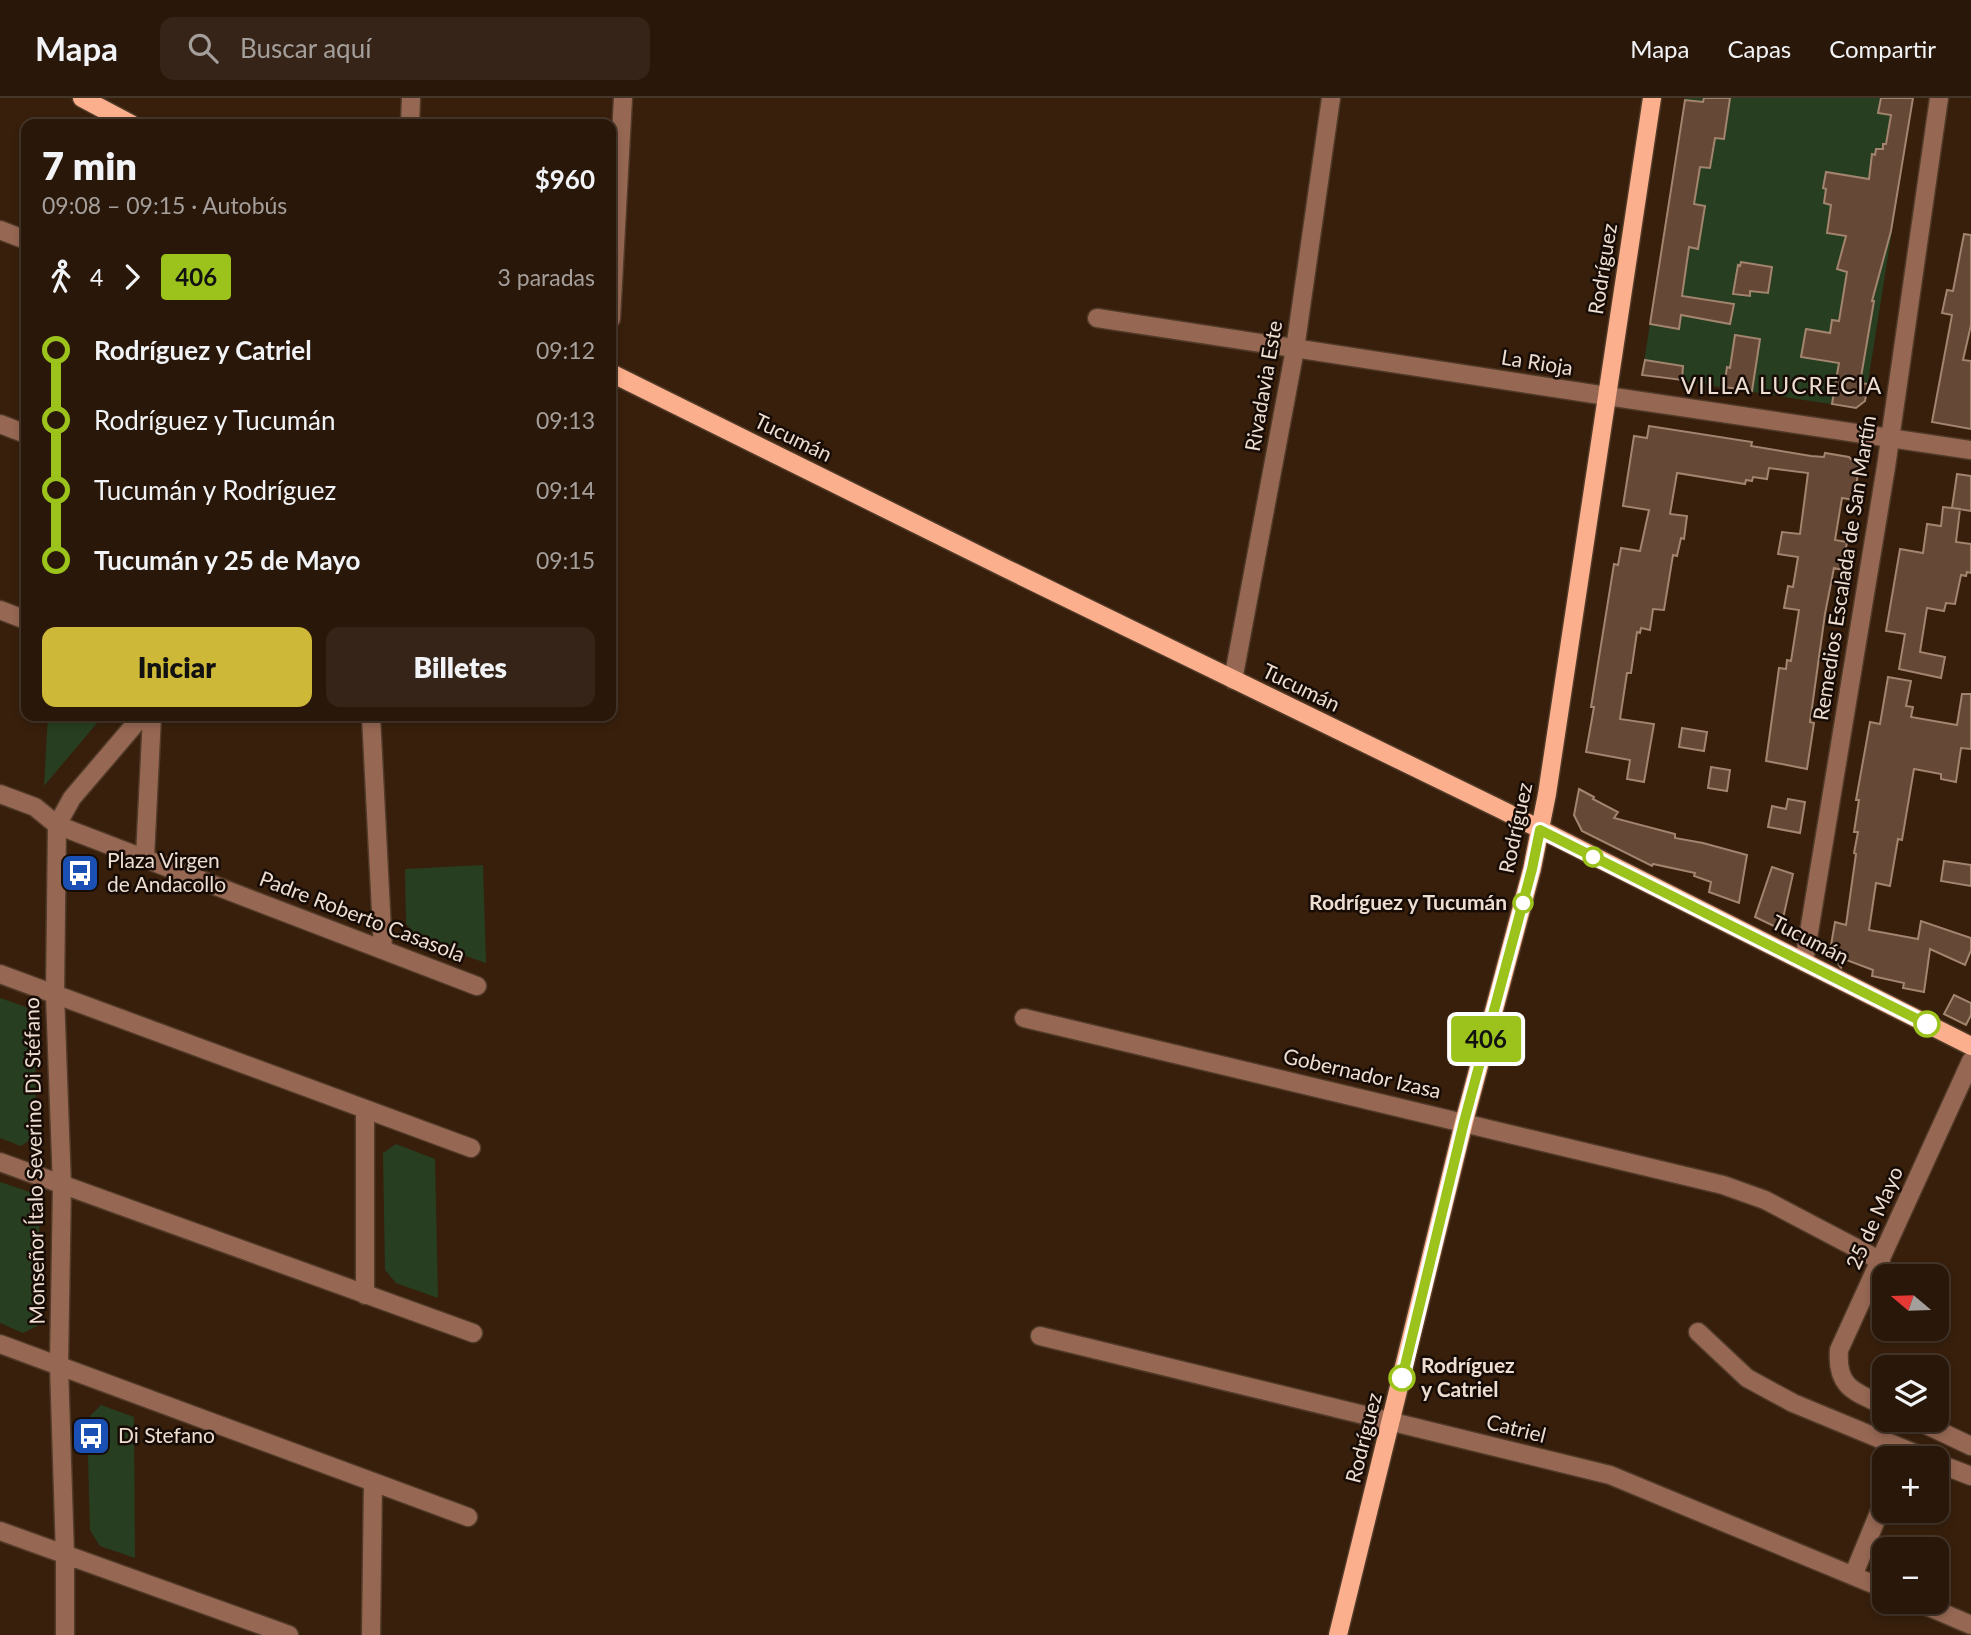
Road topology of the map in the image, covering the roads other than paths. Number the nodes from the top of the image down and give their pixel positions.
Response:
1 (82, 98) edge
2 (411, 98) edge
3 (622, 98) edge
4 (1331, 98) edge
5 (1652, 98) edge
6 (1939, 98) edge
7 (122, 119) edge
8 (410, 119) edge
9 (616, 219) edge
10 (0, 230) edge
11 (21, 238) edge
12 (1097, 318) dead end
13 (1295, 349) junction
14 (616, 375) edge
15 (1607, 396) junction
16 (0, 424) edge
17 (21, 432) edge
18 (1889, 438) junction
19 (1971, 450) edge
20 (0, 610) edge
21 (21, 618) edge
22 (1233, 680) junction
23 (138, 721) edge
24 (152, 721) edge
25 (371, 721) edge
26 (0, 794) edge
27 (57, 825) junction
28 (1540, 830) junction
29 (145, 857) junction
30 (383, 950) junction
31 (1804, 962) junction
32 (0, 974) edge
33 (477, 986) dead end
34 (55, 995) junction
35 (1024, 1018) dead end
36 (1971, 1046) edge
37 (1971, 1061) edge
38 (365, 1109) junction
39 (1464, 1122) junction
40 (471, 1148) dead end
41 (0, 1163) edge
42 (62, 1186) junction
43 (1881, 1261) junction
44 (365, 1294) junction
45 (1698, 1332) dead end
46 (472, 1333) dead end
47 (1040, 1336) dead end
48 (0, 1344) edge
49 (59, 1366) junction
50 (1872, 1400) edge
51 (1391, 1422) junction
52 (1941, 1432) edge
53 (1887, 1446) edge
54 (1971, 1446) edge
55 (1949, 1467) edge
56 (1971, 1476) edge
57 (373, 1482) junction
58 (468, 1517) dead end
59 (1875, 1523) edge
60 (0, 1531) edge
61 (65, 1555) junction
62 (1853, 1576) junction
63 (1872, 1584) edge
64 (1945, 1614) edge
65 (1971, 1625) edge
66 (65, 1635) edge
67 (289, 1635) edge
68 (371, 1635) edge
69 (1339, 1635) edge

1 - 7 main road
2 - 8 street
3 - 9 street
4 - 13 street, Rivadavia Este
5 - 15 main road, Rodríguez
6 - 18 street, Remedios Escalada de San Martín
10 - 11 street
12 - 13 street, La Rioja
13 - 15 street, La Rioja
13 - 22 street, Rivadavia Este
14 - 22 main road, Tucumán
15 - 18 street, La Rioja
15 - 28 main road, Rodríguez
16 - 17 street
18 - 19 street, La Rioja
18 - 31 street, Remedios Escalada de San Martín
20 - 21 street
22 - 28 main road, Tucumán
23 - 27 street, Monseñor Ítalo Severino Di Stéfano
24 - 29 street
25 - 30 street
26 - 27 street, Padre Roberto Casasola
27 - 29 street, Padre Roberto Casasola
27 - 34 street, Monseñor Ítalo Severino Di Stéfano
28 - 31 main road, Tucumán
28 - 39 main road, Rodríguez
29 - 30 street, Padre Roberto Casasola
30 - 33 street, Padre Roberto Casasola
31 - 36 main road, Tucumán
32 - 34 street
34 - 38 street
34 - 42 street, Monseñor Ítalo Severino Di Stéfano
35 - 39 street, Gobernador Izasa
37 - 43 street, 25 de Mayo
38 - 40 street
38 - 44 street
39 - 43 street, Gobernador Izasa
39 - 51 main road, Rodríguez
41 - 42 street
42 - 44 street
42 - 49 street, Monseñor Ítalo Severino Di Stéfano
43 - 50 street, 25 de Mayo
44 - 46 street
45 - 53 street
47 - 51 street, Catriel
48 - 49 street
49 - 57 street
49 - 61 street, Monseñor Ítalo Severino Di Stéfano
51 - 62 street, Catriel
51 - 69 main road, Rodríguez
52 - 54 street
55 - 56 street
57 - 58 street
57 - 68 street
59 - 62 street
60 - 61 street
61 - 66 street, Monseñor Ítalo Severino Di Stéfano
61 - 67 street
62 - 63 street, Catriel
64 - 65 street

